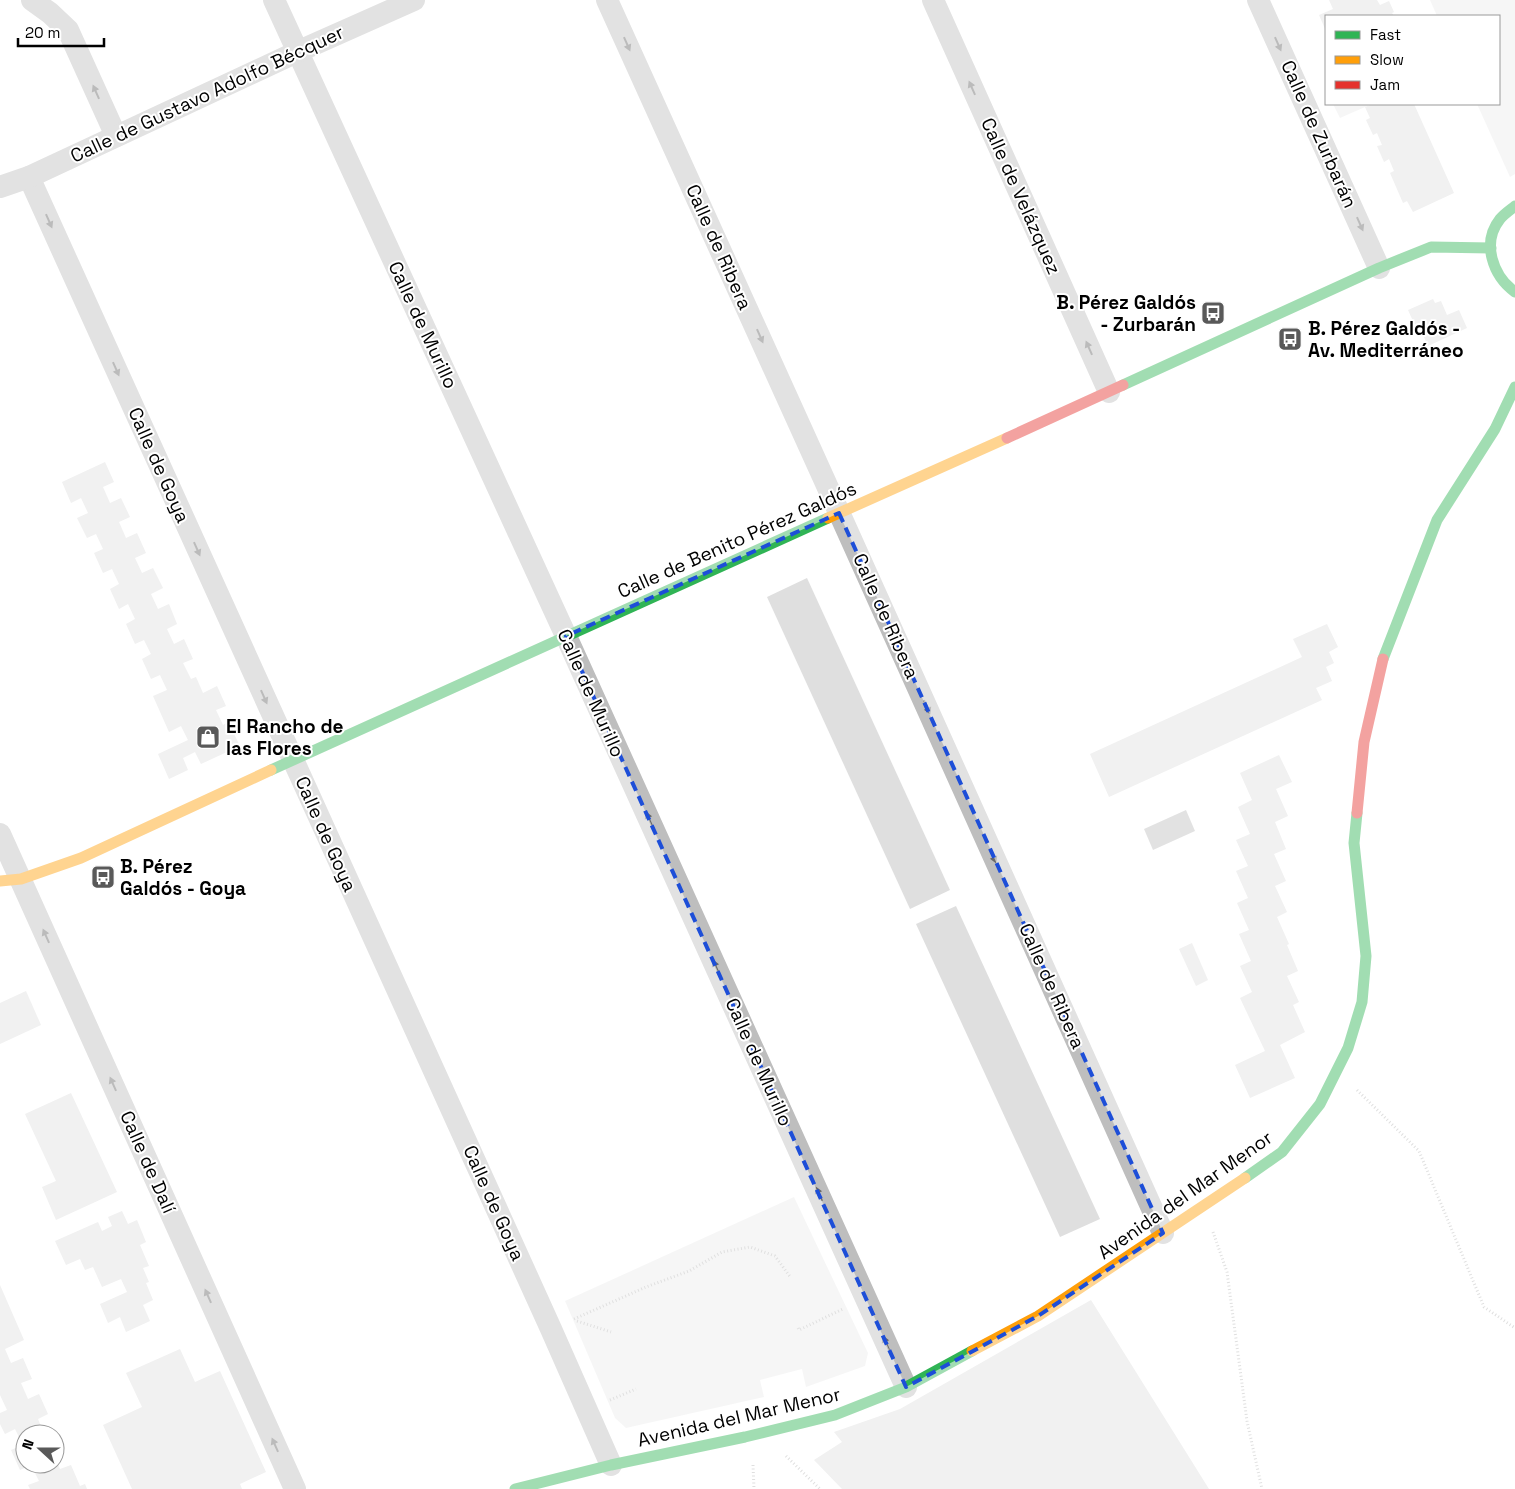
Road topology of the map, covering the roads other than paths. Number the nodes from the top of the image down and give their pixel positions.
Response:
1 (32, 0) edge
2 (274, 0) edge
3 (414, 0) edge
4 (607, 0) edge
5 (933, 0) edge
6 (1258, 0) edge
7 (298, 52) junction
8 (116, 136) junction
9 (29, 177) junction
10 (0, 187) edge
11 (1515, 206) edge
12 (1491, 248) junction
13 (1379, 268) junction
14 (1515, 292) edge
15 (1515, 387) edge
16 (1109, 392) junction
17 (839, 513) junction
18 (566, 636) junction
19 (293, 760) junction
20 (0, 834) edge
21 (10, 880) edge
22 (1163, 1233) junction
23 (906, 1387) junction
24 (611, 1464) junction
25 (295, 1489) edge
26 (515, 1489) edge

8 -> 1 street
2 - 7 street, Calle de Murillo
3 - 7 street, Calle de Gustavo Adolfo Bécquer
4 -> 17 street, Calle de Ribera
16 -> 5 street, Calle de Velázquez
6 -> 13 street, Calle de Zurbarán
7 - 8 street, Calle de Gustavo Adolfo Bécquer
7 - 18 street, Calle de Murillo
8 - 9 street, Calle de Gustavo Adolfo Bécquer
9 - 10 street, Calle de Gustavo Adolfo Bécquer
9 -> 19 street, Calle de Goya
11 - 12 street
12 - 13 street, Calle de Benito Pérez Galdós
12 - 14 street
13 - 16 street, Calle de Benito Pérez Galdós
15 - 22 street, Avenida del Mar Menor
16 - 17 street, Calle de Benito Pérez Galdós
17 - 18 street, Calle de Benito Pérez Galdós
17 -> 22 street, Calle de Ribera
18 - 19 street, Calle de Benito Pérez Galdós
23 -> 18 street, Calle de Murillo
19 - 21 street, Calle de Benito Pérez Galdós
19 - 24 street, Calle de Goya
20 - 21 street, Calle de Dalí
25 -> 21 street, Calle de Dalí
22 - 23 street, Avenida del Mar Menor
23 - 24 street, Avenida del Mar Menor
24 - 26 street, Avenida del Mar Menor

